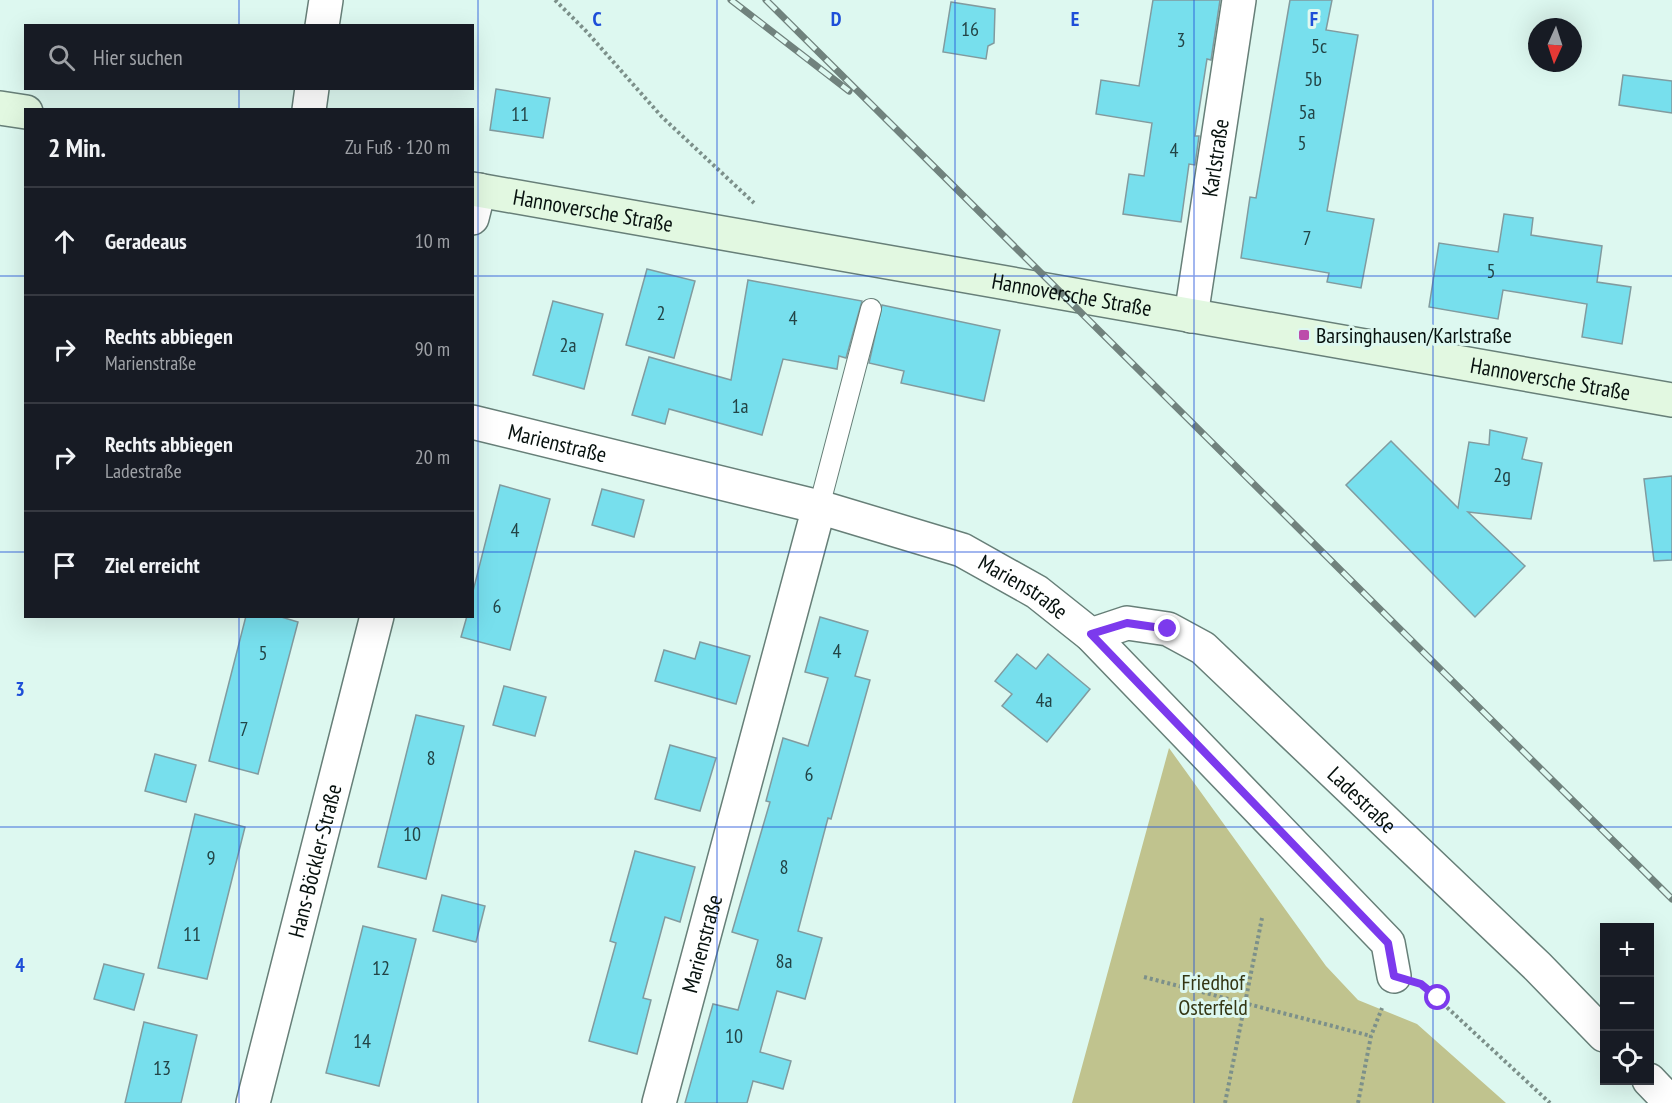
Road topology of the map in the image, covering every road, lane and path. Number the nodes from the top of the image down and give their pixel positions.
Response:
1 (326, 0) edge
2 (555, 0) edge
3 (1239, 0) edge
4 (322, 24) edge
5 (312, 90) edge
6 (0, 108) edge
7 (309, 108) edge
8 (24, 112) edge
9 (475, 200) edge
10 (792, 245) junction
11 (871, 309) dead end
12 (1191, 316) junction
13 (1672, 400) edge
14 (474, 422) edge
15 (819, 507) junction
16 (376, 618) edge
17 (1091, 634) junction
18 (1262, 918) dead end
19 (1394, 976) junction
20 (1144, 977) dead end
21 (1245, 1003) junction
22 (1601, 1031) edge
23 (1371, 1036) junction
24 (1654, 1085) edge
25 (253, 1103) edge
26 (659, 1103) edge
27 (1225, 1103) edge
28 (1358, 1103) edge
29 (1550, 1103) edge
30 (1671, 1103) edge

1 - 4 street
2 - 10 path
3 - 12 street, Karlstraße
5 - 7 street
6 - 8 street
9 - 10 street, Hannoversche Straße
10 - 12 street, Hannoversche Straße
11 - 15 lane
12 - 13 street, Hannoversche Straße
14 - 15 street, Marienstraße
15 - 17 street, Marienstraße
15 - 26 street, Marienstraße
16 - 25 street, Hans-Böckler-Straße
17 - 19 street, Marienstraße
17 - 22 street, Ladestraße
18 - 21 path
19 - 23 path
19 - 29 path
20 - 21 path
21 - 23 path
21 - 27 path
23 - 28 path
24 - 30 street

